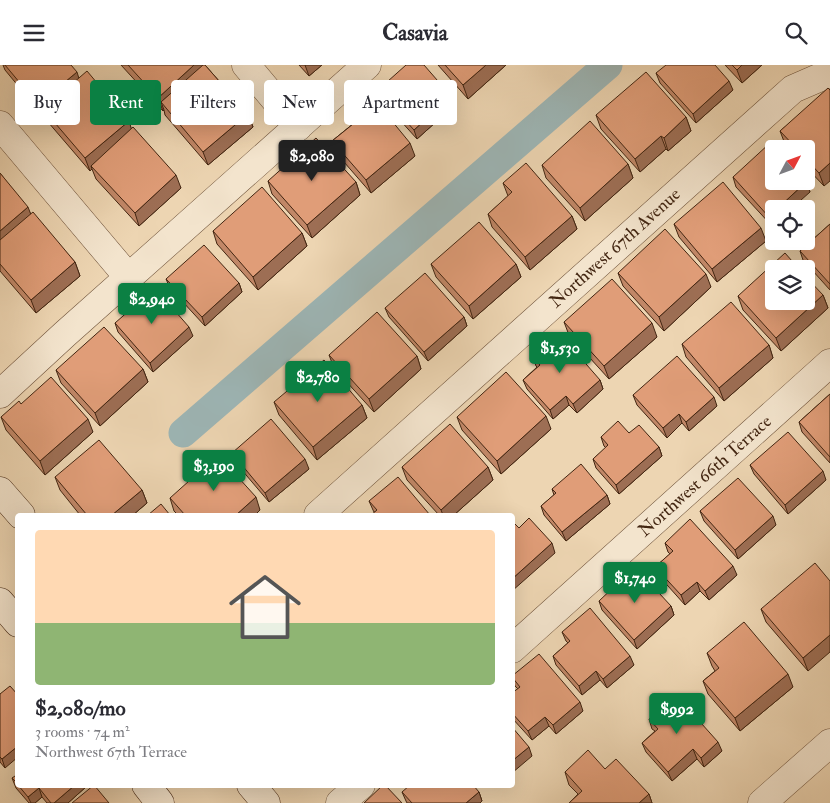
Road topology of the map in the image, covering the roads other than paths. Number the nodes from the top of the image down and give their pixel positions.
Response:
1 (246, 65) edge
2 (367, 65) edge
3 (830, 73) edge
4 (0, 125) edge
5 (298, 127) junction
6 (130, 278) junction
7 (830, 363) edge
8 (0, 394) edge
9 (0, 491) edge
10 (19, 513) edge
11 (320, 513) edge
12 (0, 602) edge
13 (15, 620) edge
14 (515, 646) edge
15 (830, 743) edge
16 (148, 788) edge
17 (254, 788) edge
18 (358, 788) edge
19 (160, 803) edge
20 (266, 803) edge
21 (340, 803) edge
22 (762, 803) edge

1 - 5 street
2 - 5 street
3 - 11 street, Northwest 67th Avenue
4 - 6 street
5 - 6 street
6 - 8 street
7 - 14 street, Northwest 66th Terrace
9 - 10 street
12 - 13 street
15 - 22 street
16 - 19 street
17 - 20 street
18 - 21 street

